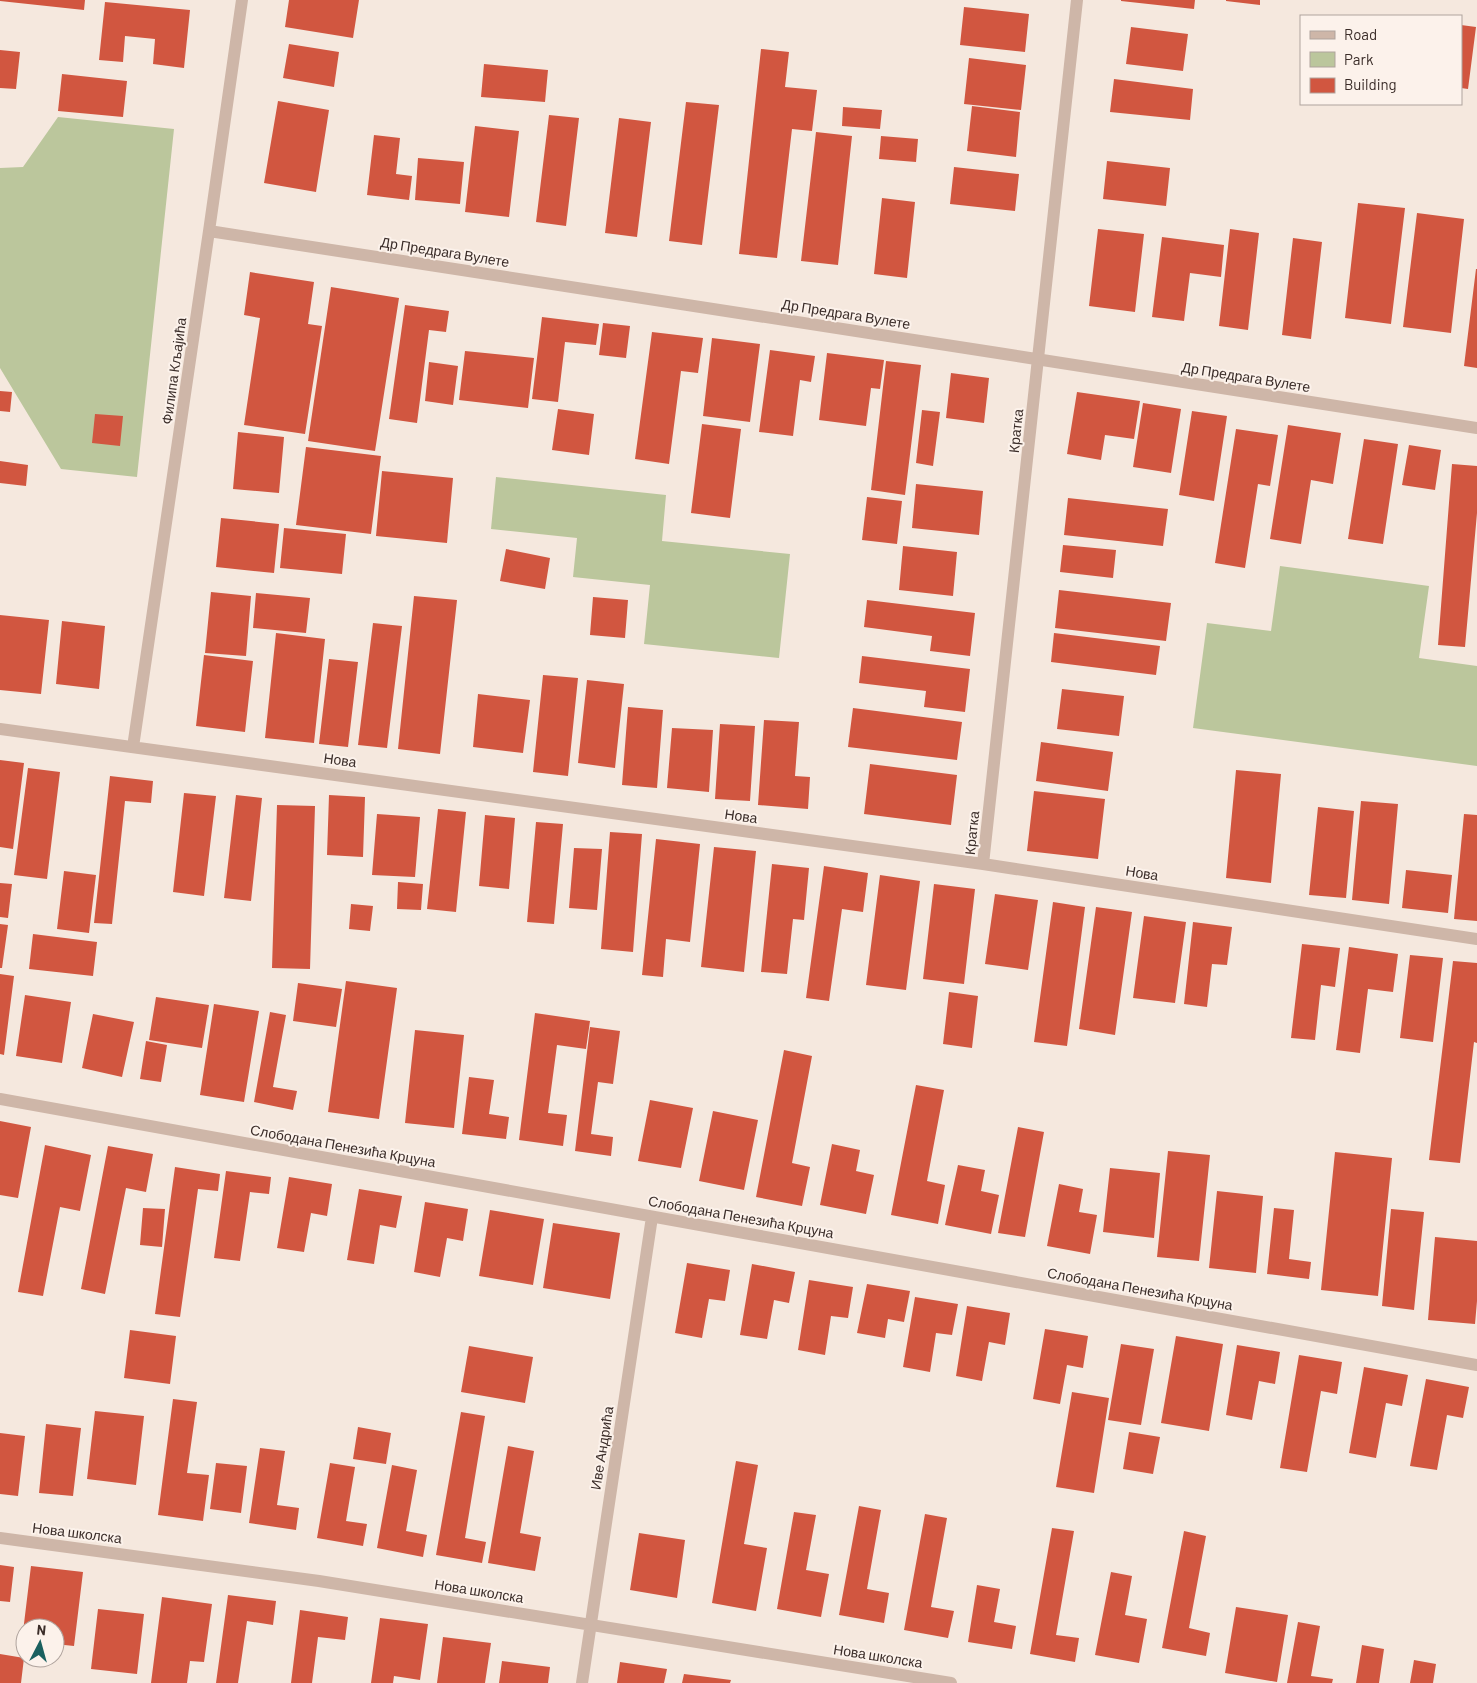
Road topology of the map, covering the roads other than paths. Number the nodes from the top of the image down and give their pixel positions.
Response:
1 (242, 0) edge
2 (1077, 0) edge
3 (209, 231) junction
4 (1039, 359) junction
5 (1477, 428) edge
6 (0, 729) edge
7 (133, 747) junction
8 (983, 864) junction
9 (1477, 939) edge
10 (0, 1099) edge
11 (652, 1217) junction
12 (1477, 1365) edge
13 (0, 1538) edge
14 (591, 1624) junction
15 (582, 1683) edge
16 (951, 1683) edge

1 - 3 street, Филипа Кљајића
2 - 4 street, Кратка
3 - 4 street, Др Предрага Вулете
3 - 7 street, Филипа Кљајића
4 - 5 street, Др Предрага Вулете
4 - 8 street, Кратка
6 - 7 street, Нова
7 - 8 street, Нова
8 - 9 street, Нова
10 - 11 street, Слободана Пенезића Крцуна
11 - 12 street, Слободана Пенезића Крцуна
11 - 14 street, Иве Андрића
13 - 14 street, Нова школска
14 - 15 street, Иве Андрића
14 - 16 street, Нова школска

